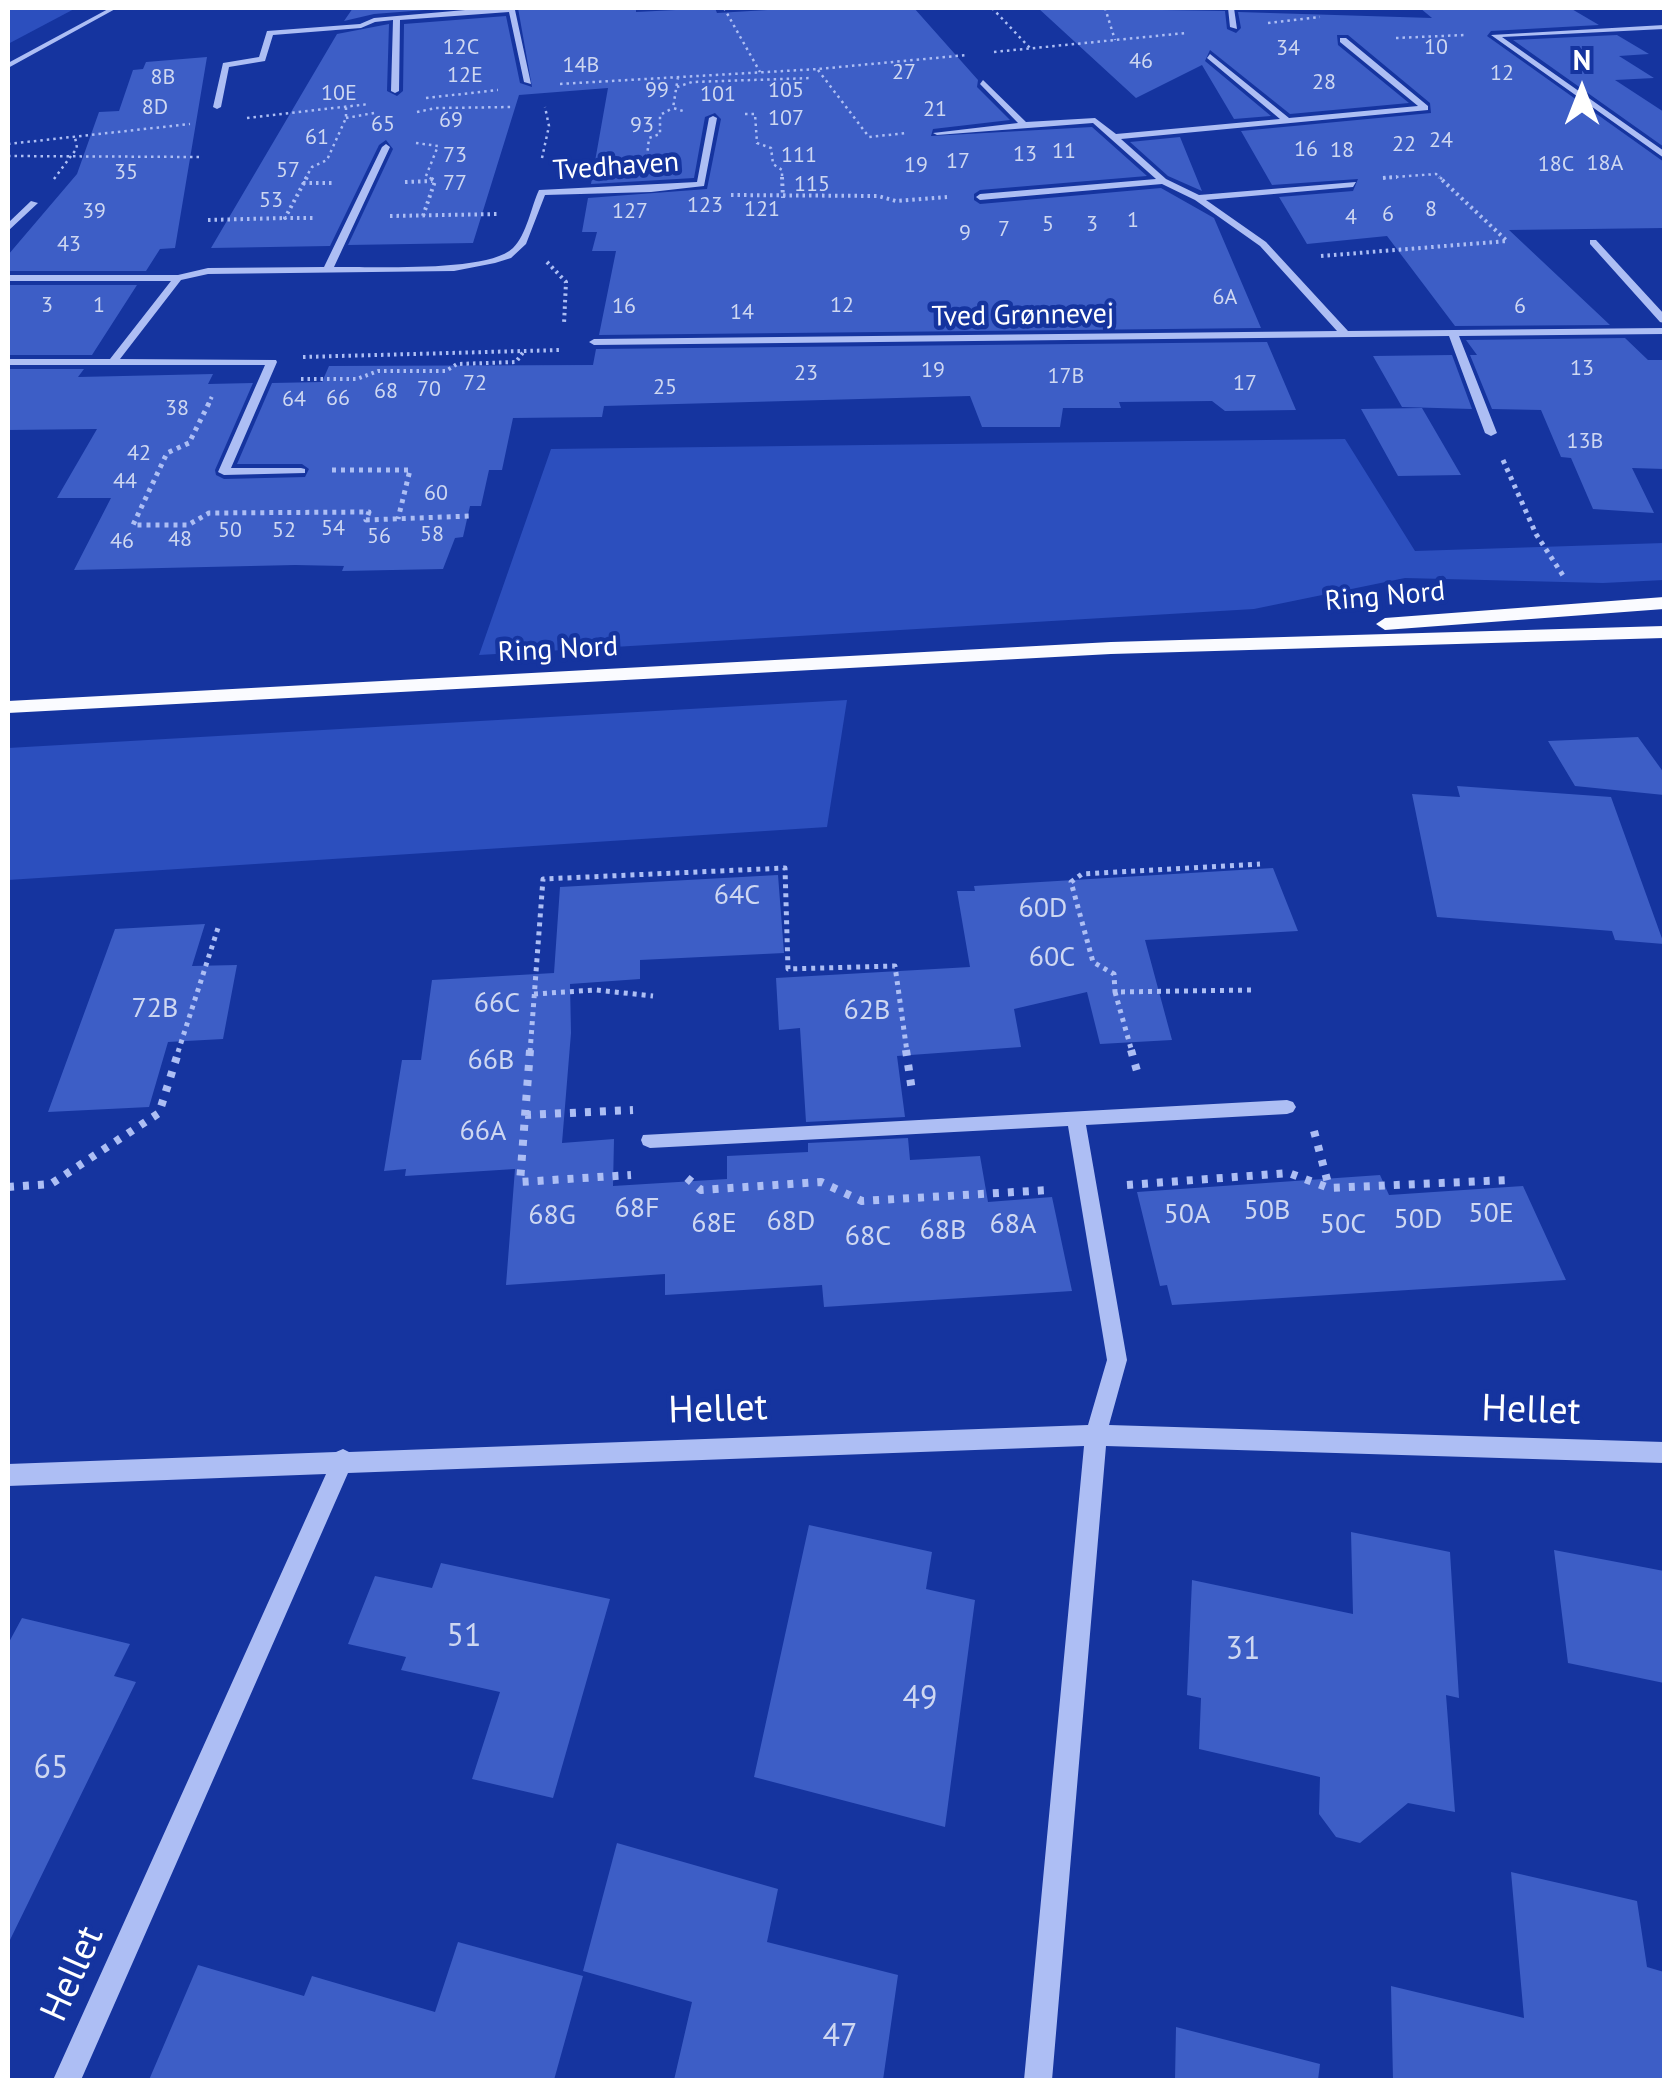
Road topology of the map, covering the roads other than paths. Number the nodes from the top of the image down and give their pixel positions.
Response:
1 (114, 8) edge
2 (372, 8) edge
3 (1232, 8) edge
4 (492, 9) edge
5 (397, 18) junction
6 (374, 20) junction
7 (1664, 26) edge
8 (1234, 27) road end
9 (1343, 40) road end
10 (1210, 56) dead end
11 (8, 66) edge
12 (983, 82) dead end
13 (530, 84) road end
14 (395, 91) dead end
15 (217, 107) dead end
16 (712, 118) dead end
17 (1287, 120) junction
18 (1024, 125) junction
19 (937, 133) road end
20 (1115, 137) junction
21 (386, 146) dead end
22 (1664, 155) edge
23 (1162, 180) junction
24 (1353, 184) road end
25 (980, 197) road end
26 (1198, 198) junction
27 (34, 203) road end
28 (8, 228) edge
29 (1593, 242) dead end
30 (328, 269) junction
31 (8, 278) edge
32 (178, 278) junction
33 (1664, 320) edge
34 (1664, 331) edge
35 (1453, 334) junction
36 (1346, 336) junction
37 (594, 342) dead end
38 (114, 360) junction
39 (8, 362) edge
40 (1491, 433) road end
41 (301, 471) road end
42 (1664, 602) edge
43 (1664, 632) edge
44 (1111, 648) junction
45 (8, 707) edge
46 (1286, 1108) road end
47 (1076, 1118) junction
48 (650, 1140) dead end
49 (1096, 1436) junction
50 (1664, 1453) edge
51 (344, 1460) junction
52 (8, 1475) edge
53 (67, 2080) edge
54 (1038, 2080) edge

1 - 11 street
2 - 6 street
3 - 8 street
4 - 5 street
4 - 13 street
5 - 6 street
5 - 14 street
6 - 15 street
7 - 22 street
9 - 17 street
10 - 17 street
12 - 18 street
16 - 30 street, Tvedhaven
17 - 20 street
18 - 19 street
18 - 20 street
20 - 23 street
21 - 30 street
23 - 25 street
23 - 26 street
24 - 26 street
26 - 36 street
27 - 28 street
29 - 33 street
30 - 32 street
31 - 32 street
32 - 38 street
34 - 35 street, Tved Grønnevej
35 - 36 street, Tved Grønnevej
35 - 40 street
36 - 37 street, Tved Grønnevej
38 - 39 street
38 - 41 street
42 - 44 main road, Ring Nord
43 - 44 main road, Ring Nord
44 - 45 main road, Ring Nord
46 - 47 street
47 - 48 street
47 - 49 street
49 - 50 street, Hellet
49 - 51 street, Hellet
49 - 54 street
51 - 52 street, Hellet
51 - 53 street, Hellet

